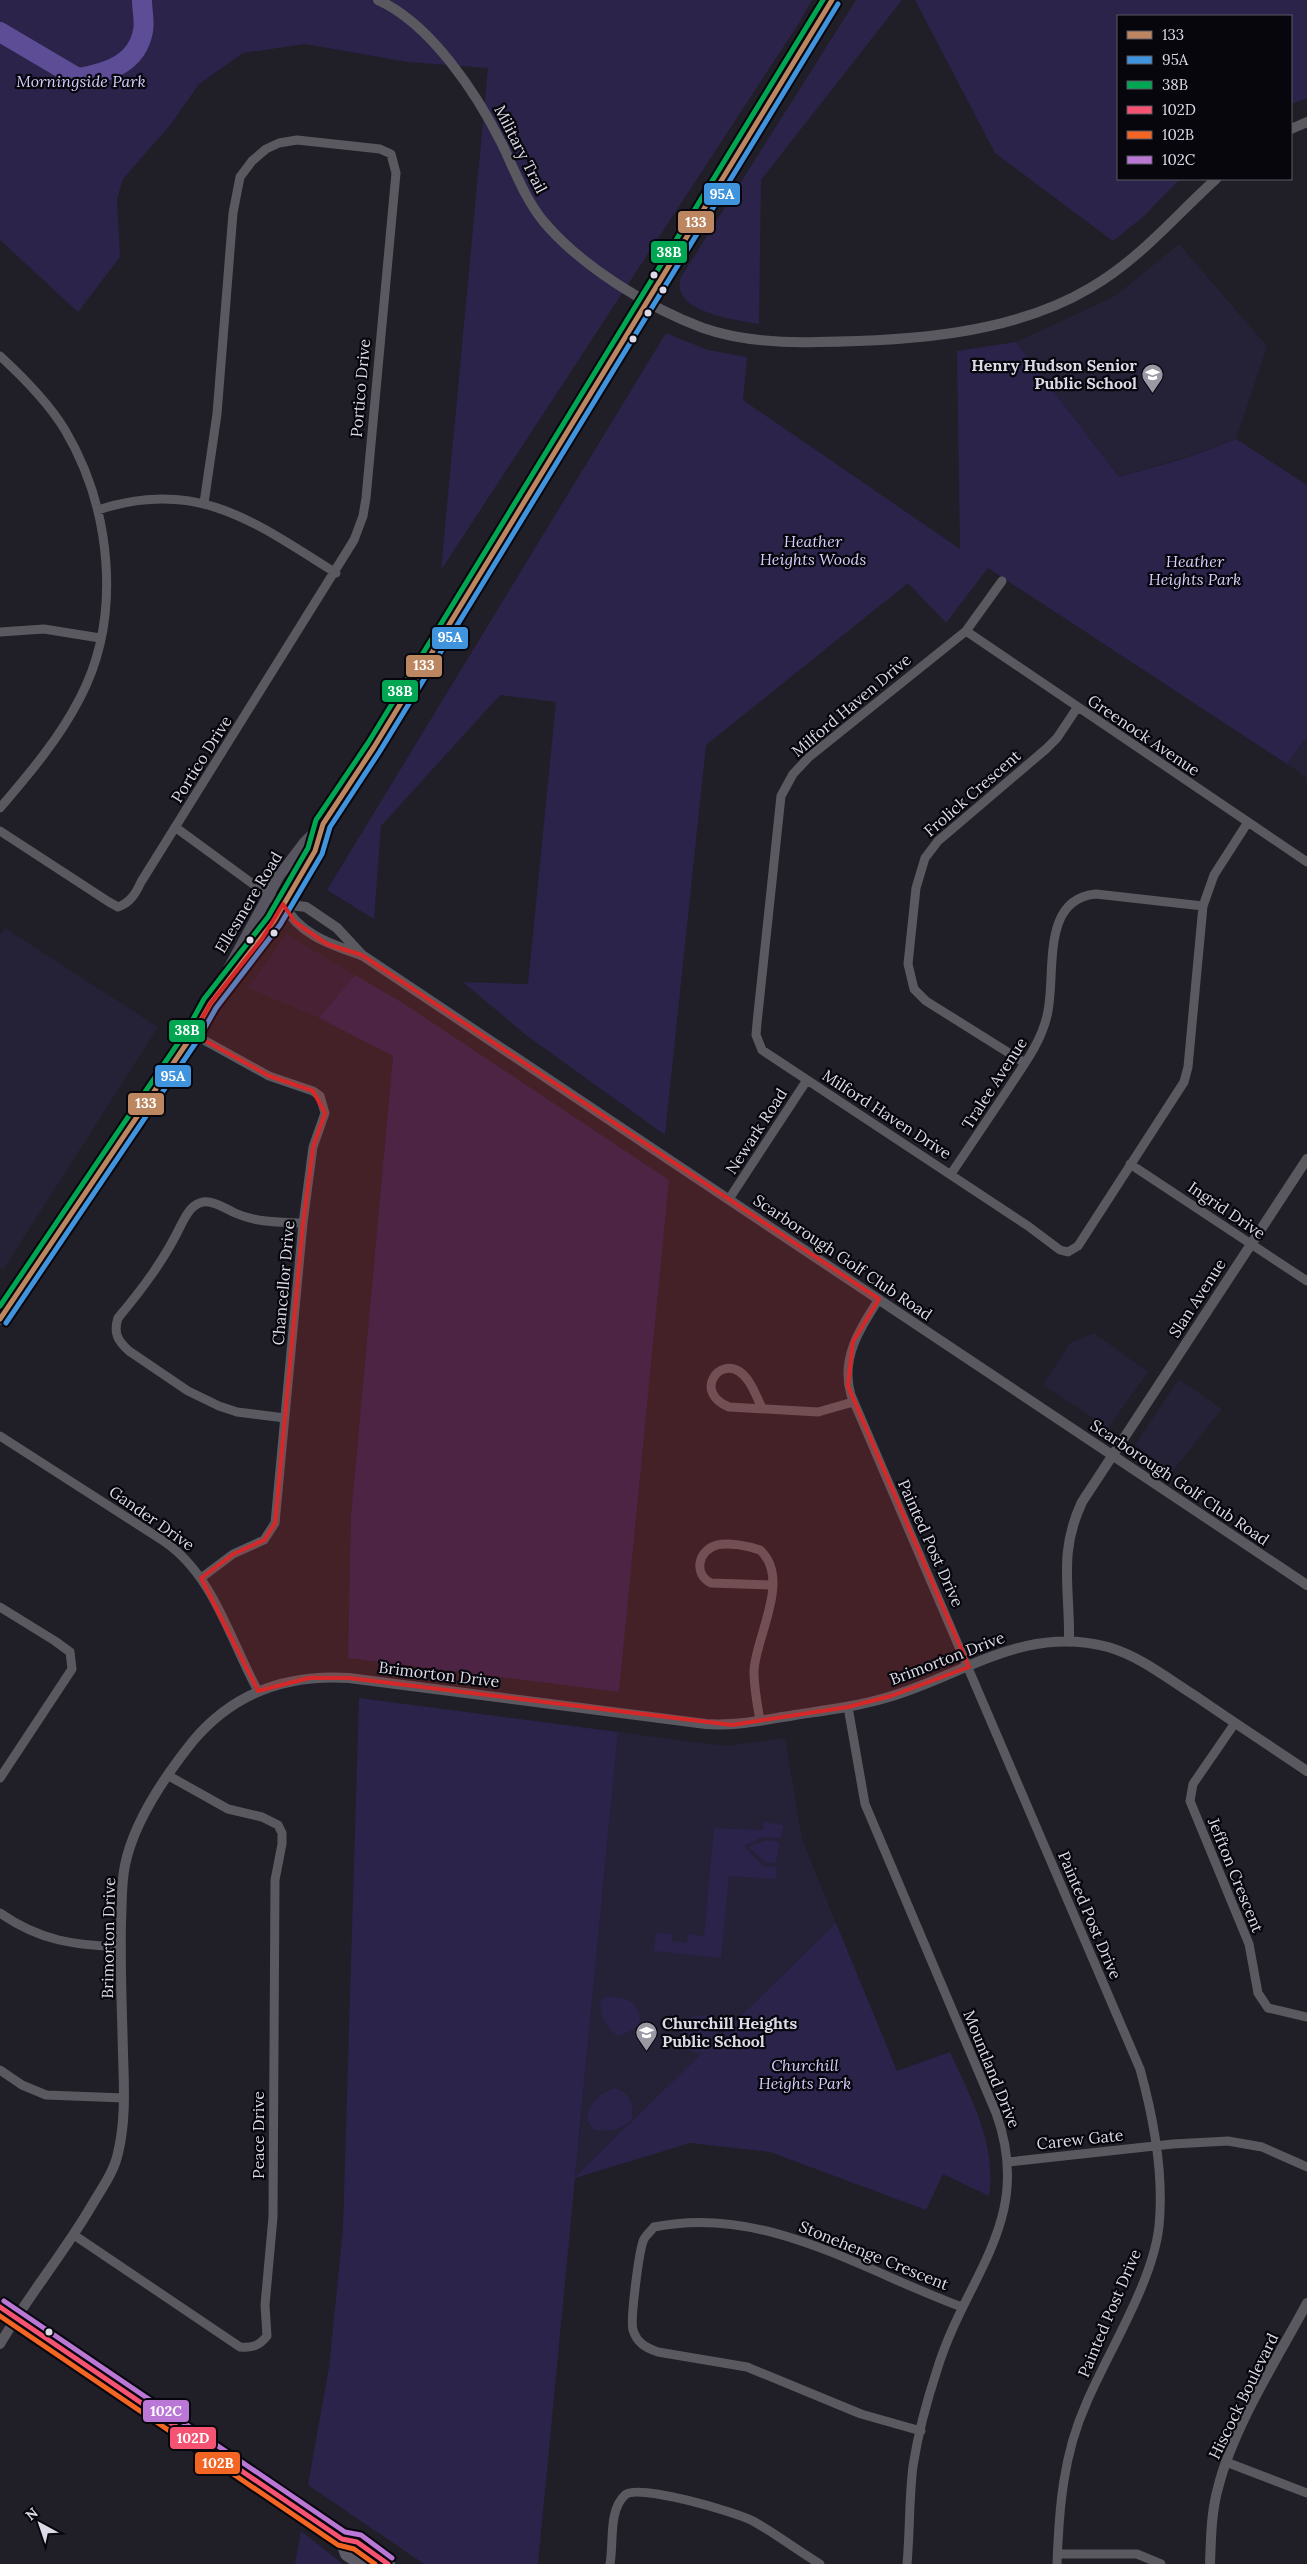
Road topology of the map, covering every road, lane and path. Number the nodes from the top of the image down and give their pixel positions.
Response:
1 (378, 0) edge
2 (832, 0) edge
3 (1307, 122) edge
4 (1292, 129) edge
5 (1215, 180) edge
6 (646, 301) junction
7 (0, 356) edge
8 (204, 503) junction
9 (98, 510) junction
10 (336, 573) junction
11 (1002, 582) dead end
12 (966, 631) junction
13 (0, 632) edge
14 (100, 638) junction
15 (1077, 708) junction
16 (0, 808) edge
17 (1248, 822) junction
18 (323, 824) junction
19 (175, 828) junction
20 (0, 831) edge
21 (1307, 862) edge
22 (268, 894) junction
23 (284, 904) junction
24 (1203, 906) junction
25 (362, 955) junction
26 (210, 1004) junction
27 (193, 1034) junction
28 (1025, 1063) junction
29 (807, 1080) junction
30 (1307, 1159) edge
31 (1130, 1164) junction
32 (951, 1174) junction
33 (728, 1199) junction
34 (303, 1223) junction
35 (1251, 1244) junction
36 (1307, 1281) edge
37 (879, 1299) junction
38 (0, 1319) edge
39 (853, 1402) junction
40 (762, 1408) junction
41 (285, 1418) junction
42 (0, 1436) edge
43 (1113, 1455) junction
44 (201, 1578) junction
45 (772, 1585) junction
46 (1307, 1585) edge
47 (0, 1607) edge
48 (1069, 1640) junction
49 (969, 1667) junction
50 (258, 1691) junction
51 (848, 1707) junction
52 (760, 1720) junction
53 (1235, 1723) junction
54 (1307, 1771) edge
55 (168, 1776) junction
56 (0, 1778) edge
57 (0, 1914) edge
58 (121, 1947) junction
59 (1307, 2017) edge
60 (0, 2070) edge
61 (124, 2098) junction
62 (1156, 2147) junction
63 (1008, 2162) junction
64 (1307, 2167) edge
65 (74, 2235) junction
66 (1307, 2303) edge
67 (0, 2306) edge
68 (962, 2306) junction
69 (17, 2319) junction
70 (0, 2344) edge
71 (921, 2431) junction
72 (1226, 2462) junction
73 (1307, 2493) edge
74 (342, 2539) junction
75 (1058, 2554) junction
76 (362, 2564) edge
77 (388, 2564) edge
78 (610, 2564) edge
79 (820, 2564) edge
80 (907, 2564) edge
81 (1058, 2564) edge
82 (1161, 2564) edge
83 (1210, 2564) edge

1 - 6 street, Military Trail
2 - 6 main road, Ellesmere Road
3 - 4 street
5 - 6 street, Military Trail
6 - 18 main road, Ellesmere Road
7 - 9 street
8 - 9 street
8 - 10 street
8 - 10 street, Portico Drive
9 - 14 street
10 - 19 street, Portico Drive
11 - 12 street, Milford Haven Drive
12 - 15 street, Greenock Avenue
12 - 29 street, Milford Haven Drive
13 - 14 street
14 - 16 street
15 - 17 street, Greenock Avenue
15 - 28 street, Frolick Crescent
17 - 21 street, Greenock Avenue
17 - 24 street, Milford Haven Drive
18 - 22 main road, Ellesmere Road
18 - 23 main road, Ellesmere Road
19 - 20 street, Portico Drive
19 - 22 street
22 - 23 street, Scarborough Golf Club Road
22 - 26 main road, Ellesmere Road
23 - 25 street, Scarborough Golf Club Road
23 - 25 street, Scarborough Golf Club Road
23 - 26 main road, Ellesmere Road
24 - 28 street, Tralee Avenue
24 - 31 street, Milford Haven Drive
25 - 33 street, Scarborough Golf Club Road
26 - 27 main road, Ellesmere Road
27 - 34 street, Chancellor Drive
27 - 38 main road, Ellesmere Road
28 - 32 street, Tralee Avenue
29 - 32 street, Milford Haven Drive
29 - 33 street, Newark Road
30 - 35 street, Slan Avenue
31 - 32 street, Milford Haven Drive
31 - 35 street, Ingrid Drive
33 - 37 street, Scarborough Golf Club Road
34 - 41 street, Chancellor Drive
34 - 41 street
35 - 36 street, Ingrid Drive
35 - 43 street, Slan Avenue
37 - 39 street, Painted Post Drive
37 - 43 street, Scarborough Golf Club Road
39 - 40 street
39 - 49 street, Painted Post Drive
40 - 40 street
41 - 44 street, Chancellor Drive
42 - 44 street, Gander Drive
43 - 46 street, Scarborough Golf Club Road
43 - 48 street, Slan Avenue
44 - 50 street, Gander Drive
45 - 45 street
45 - 52 street
47 - 56 street
48 - 49 street, Brimorton Drive
48 - 53 street, Brimorton Drive
49 - 51 street, Brimorton Drive
49 - 62 street, Painted Post Drive
50 - 52 street, Brimorton Drive
50 - 55 street, Brimorton Drive
51 - 52 street, Brimorton Drive
51 - 63 street, Mountland Drive
53 - 54 street, Brimorton Drive
53 - 59 street, Jeffton Crescent
55 - 58 street, Brimorton Drive
55 - 65 street, Peace Drive
57 - 58 street
58 - 61 street, Brimorton Drive
60 - 61 street
61 - 65 street, Brimorton Drive
62 - 63 street, Carew Gate
62 - 64 street, Carew Gate
62 - 75 street, Painted Post Drive
63 - 68 street, Mountland Drive
65 - 69 street, Brimorton Drive
66 - 72 street, Hiscock Boulevard
67 - 69 main road
68 - 71 street, Mountland Drive
68 - 71 street, Stonehenge Crescent
69 - 70 street, Brimorton Drive
69 - 74 main road
71 - 80 street, Mountland Drive
72 - 73 street
72 - 83 street, Hiscock Boulevard
74 - 76 main road
74 - 77 main road
75 - 81 street, Painted Post Drive
75 - 82 street
78 - 79 street

